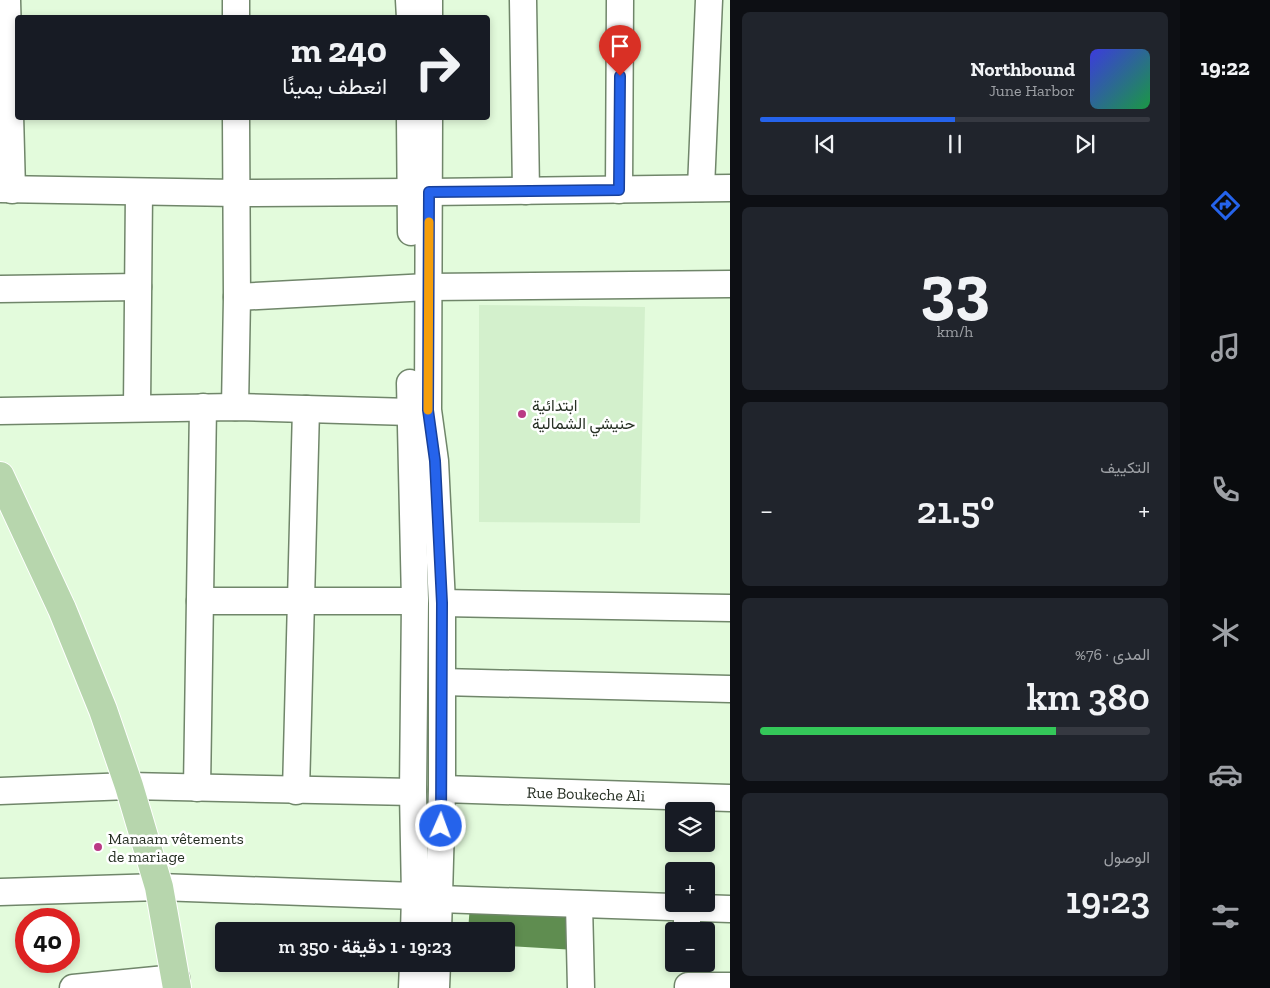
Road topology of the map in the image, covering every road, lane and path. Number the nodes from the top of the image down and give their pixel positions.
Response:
1 (7, 0) edge
2 (236, 0) edge
3 (409, 0) edge
4 (429, 0) edge
5 (524, 0) edge
6 (620, 0) edge
7 (709, 0) edge
8 (236, 15) edge
9 (410, 15) edge
10 (429, 15) edge
11 (236, 120) edge
12 (410, 120) edge
13 (429, 120) edge
14 (701, 188) junction
15 (730, 188) edge
16 (6, 190) edge
17 (619, 190) junction
18 (526, 191) junction
19 (139, 192) junction
20 (420, 192) junction
21 (236, 193) junction
22 (730, 284) edge
23 (138, 287) junction
24 (420, 288) junction
25 (0, 289) edge
26 (237, 298) junction
27 (235, 407) junction
28 (138, 408) junction
29 (203, 408) junction
30 (306, 409) junction
31 (0, 411) edge
32 (419, 411) junction
33 (0, 476) edge
34 (415, 600) junction
35 (200, 601) junction
36 (301, 601) junction
37 (442, 603) junction
38 (730, 608) edge
39 (442, 682) junction
40 (730, 689) edge
41 (129, 786) junction
42 (197, 788) junction
43 (442, 789) junction
44 (0, 791) edge
45 (296, 791) junction
46 (412, 792) junction
47 (730, 798) edge
48 (159, 888) junction
49 (0, 892) edge
50 (427, 898) junction
51 (579, 904) junction
52 (730, 908) edge
53 (687, 919) edge
54 (418, 922) edge
55 (435, 922) edge
56 (413, 972) edge
57 (437, 972) edge
58 (688, 979) edge
59 (176, 983) edge
60 (730, 986) edge
61 (73, 988) edge
62 (412, 988) edge
63 (436, 988) edge
64 (581, 988) edge

1 - 16 street
2 - 8 street
3 - 9 street
4 - 10 street
5 - 18 street
6 - 17 street
7 - 14 street
11 - 21 street
12 - 20 street
13 - 20 street
14 - 15 street
14 - 17 street
16 - 19 street
17 - 18 street
18 - 20 street
19 - 21 street
19 - 23 street
20 - 21 street
20 - 24 street
21 - 26 street
22 - 24 street
23 - 25 street
23 - 28 street
24 - 26 street
24 - 32 street
26 - 27 street
27 - 29 street
27 - 30 street
28 - 29 street
28 - 31 street
29 - 35 street
30 - 32 street
30 - 36 street
32 - 34 street
32 - 37 street
33 - 41 main road
34 - 36 street
34 - 46 street
35 - 36 street
35 - 42 street
36 - 45 street
37 - 38 street
37 - 39 street
39 - 40 street
39 - 43 street
41 - 42 street
41 - 44 street
41 - 48 main road
42 - 45 street
43 - 47 street, Rue Boukeche Ali
43 - 50 street
45 - 46 street
46 - 50 street
48 - 49 street
48 - 50 street
48 - 59 main road
50 - 51 street
50 - 54 street
50 - 55 street
51 - 53 street
51 - 64 street
52 - 53 street
56 - 62 street
57 - 63 street
58 - 60 street
59 - 61 street

